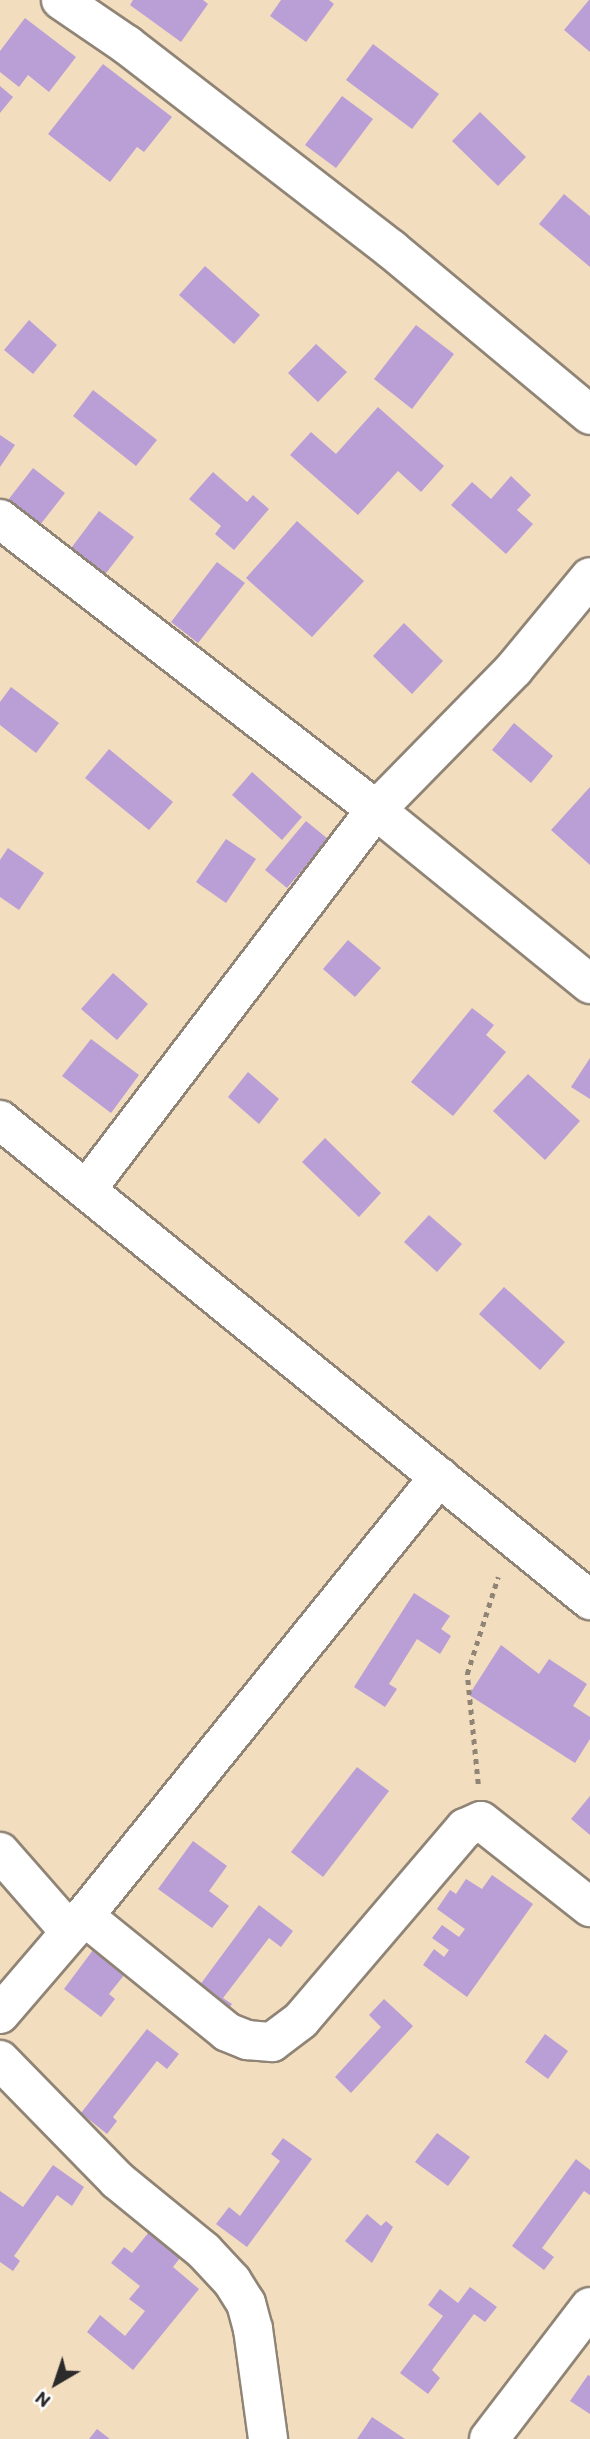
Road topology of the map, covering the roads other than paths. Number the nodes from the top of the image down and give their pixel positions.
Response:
1 (61, 0) edge
2 (590, 415) edge
3 (0, 519) edge
4 (590, 577) edge
5 (376, 810) junction
6 (590, 984) edge
7 (0, 1120) edge
8 (86, 1190) junction
9 (439, 1477) junction
10 (590, 1600) edge
11 (0, 1852) edge
12 (590, 1907) edge
13 (77, 1924) junction
14 (0, 2014) edge
15 (0, 2060) edge
16 (590, 2307) edge
17 (268, 2439) edge
18 (489, 2439) edge

1 - 2 street
3 - 5 street
4 - 5 street
5 - 6 street
5 - 8 street
7 - 8 street
8 - 9 street
9 - 10 street
9 - 13 street
11 - 13 street
12 - 13 street
13 - 14 street
15 - 17 street
16 - 18 street

